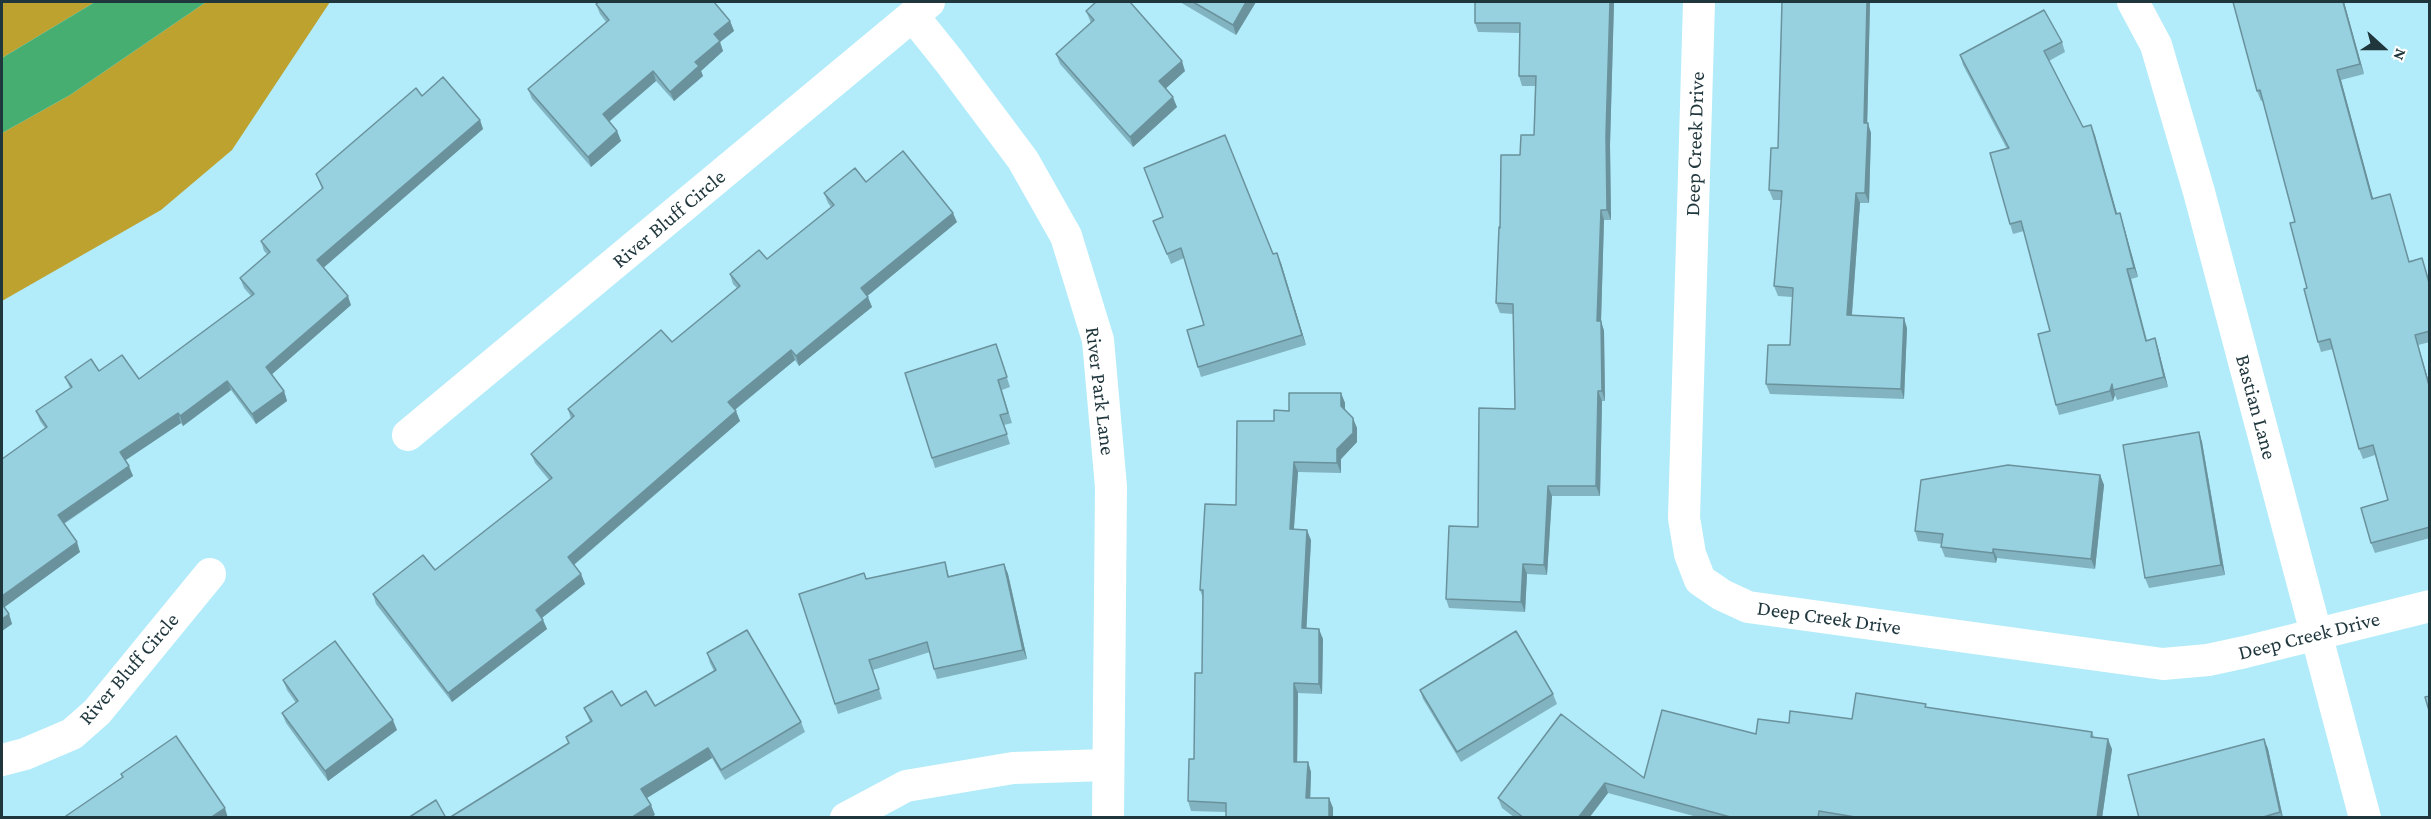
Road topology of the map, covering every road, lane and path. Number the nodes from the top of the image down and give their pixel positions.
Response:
1 (1699, 2) edge
2 (2133, 2) edge
3 (921, 9) edge
4 (408, 435) dead end
5 (210, 574) dead end
6 (2430, 606) edge
7 (2317, 634) junction
8 (2, 760) edge
9 (1107, 765) junction
10 (846, 818) edge
11 (1108, 818) edge
12 (2366, 818) edge

1 - 7 street, Deep Creek Drive
2 - 7 street, Bastian Lane
3 - 4 street, River Bluff Circle
3 - 9 street, River Park Lane
5 - 8 street, River Bluff Circle
6 - 7 street, Deep Creek Drive
7 - 12 street, Bastian Lane
9 - 10 street
9 - 11 street, River Park Lane

